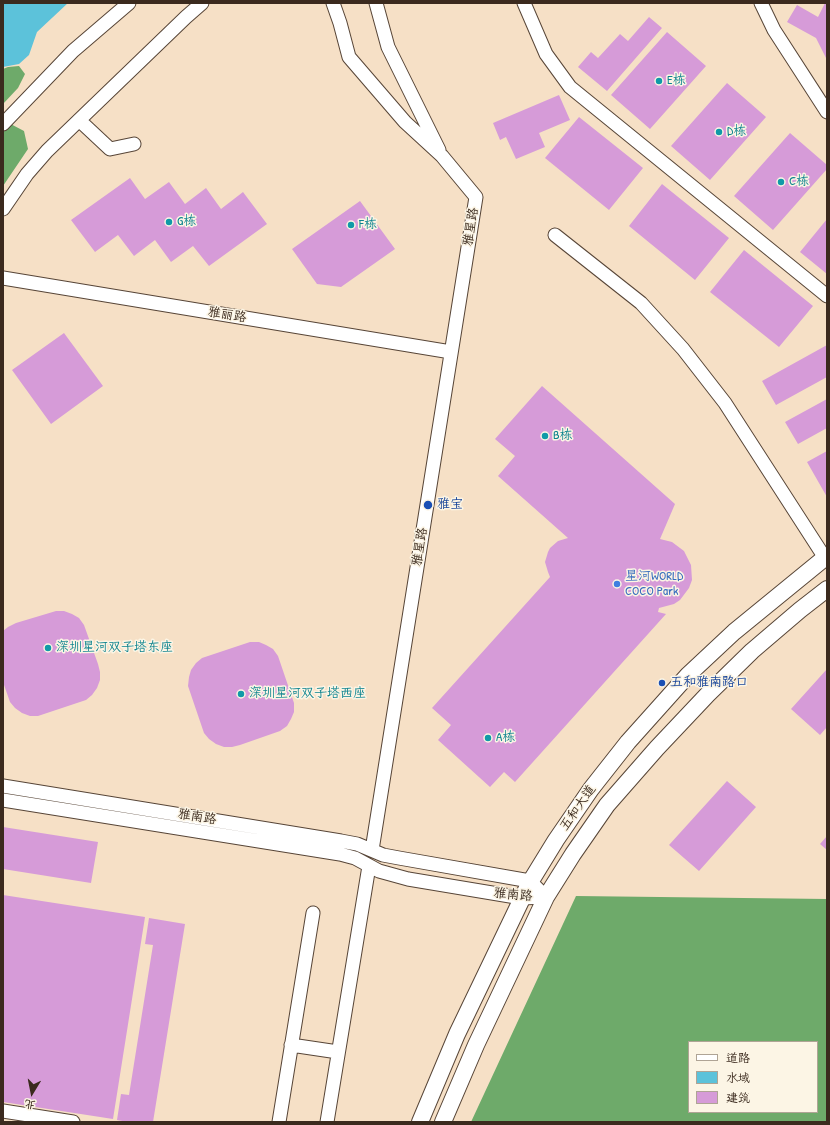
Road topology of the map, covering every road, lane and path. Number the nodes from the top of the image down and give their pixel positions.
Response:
1 (129, 3) edge
2 (202, 3) edge
3 (333, 3) edge
4 (376, 3) edge
5 (524, 3) edge
6 (761, 3) edge
7 (827, 112) edge
8 (79, 120) junction
9 (3, 124) edge
10 (134, 144) dead end
11 (442, 156) junction
12 (3, 209) edge
13 (555, 235) dead end
14 (3, 278) edge
15 (827, 296) edge
16 (451, 352) junction
17 (826, 557) edge
18 (827, 589) edge
19 (3, 786) edge
20 (3, 800) edge
21 (372, 850) junction
22 (369, 866) junction
23 (530, 882) junction
24 (546, 897) junction
25 (522, 898) junction
26 (313, 913) dead end
27 (292, 1044) junction
28 (338, 1052) junction
29 (3, 1111) edge
30 (73, 1122) edge
31 (279, 1122) edge
32 (326, 1122) edge
33 (420, 1122) edge
34 (443, 1122) edge

1 - 9 street
2 - 8 street
3 - 11 street
4 - 11 street
5 - 15 street
6 - 7 street
8 - 10 street
8 - 12 street
11 - 16 street, 雅星路
13 - 17 street
14 - 16 street, 雅丽路
16 - 21 street, 雅星路
17 - 23 main road, 五和大道
18 - 24 main road, 五和大道
19 - 21 street, 雅南路
20 - 22 street, 雅南路
21 - 23 street, 雅南路
22 - 25 street, 雅南路
22 - 28 street
23 - 24 street, 雅南路
23 - 25 main road, 五和大道
24 - 25 street, 雅南路
24 - 34 main road, 五和大道
25 - 33 main road, 五和大道
26 - 27 street
27 - 28 street
27 - 31 street
28 - 32 street
29 - 30 street

